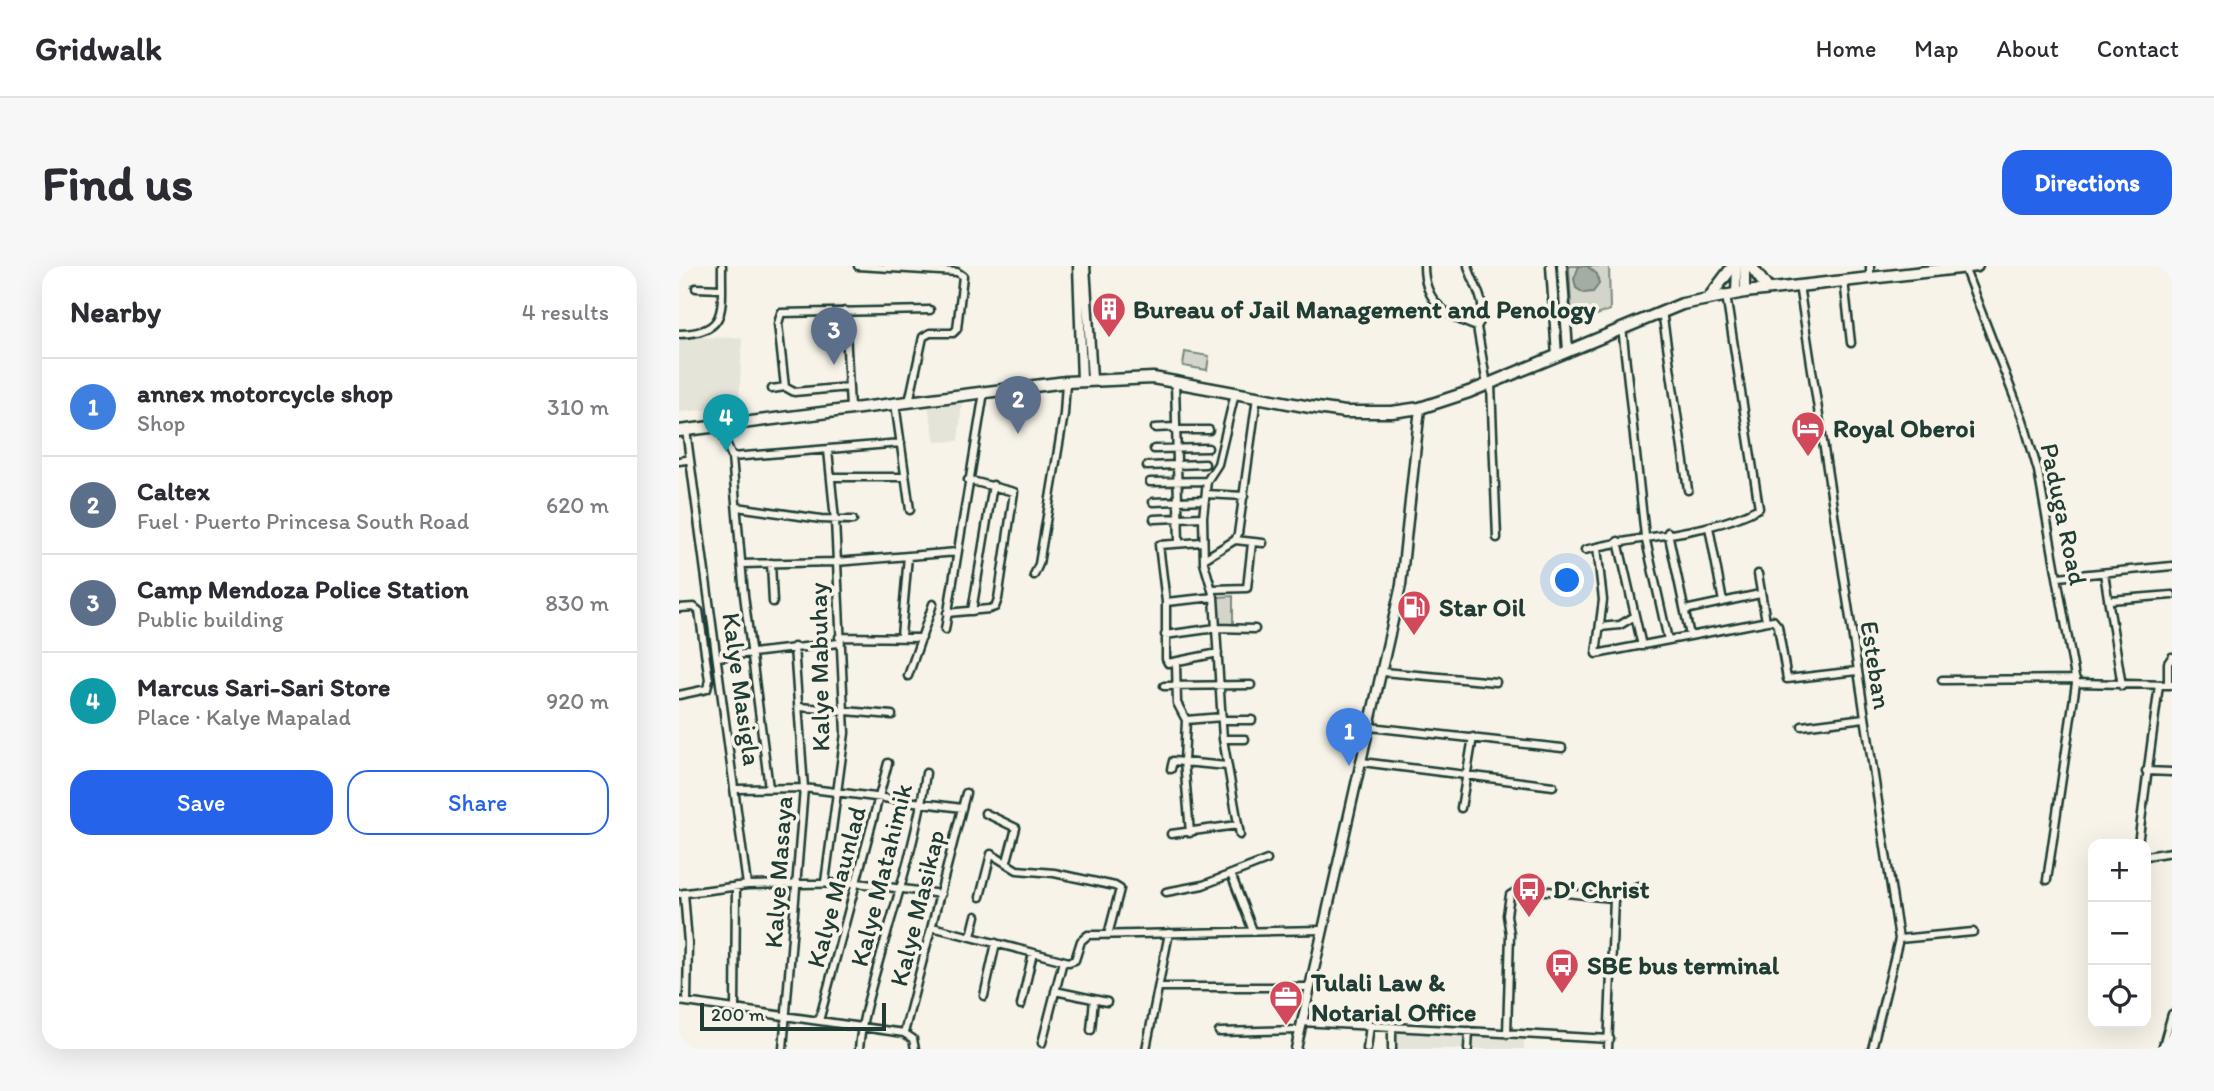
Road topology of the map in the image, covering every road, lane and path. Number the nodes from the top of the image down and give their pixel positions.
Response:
1 (722, 266) edge
2 (858, 266) edge
3 (1078, 266) edge
4 (1085, 266) edge
5 (1424, 266) edge
6 (1468, 266) edge
7 (1551, 266) edge
8 (1562, 266) edge
9 (1735, 266) edge
10 (1745, 266) edge
11 (1751, 266) edge
12 (1870, 266) edge
13 (1977, 266) edge
14 (1964, 268) edge
15 (1870, 278) junction
16 (1845, 281) junction
17 (1799, 285) junction
18 (696, 288) dead end
19 (721, 289) junction
20 (1768, 289) junction
21 (1736, 293) junction
22 (1707, 299) junction
23 (930, 310) dead end
24 (845, 311) junction
25 (1662, 311) junction
26 (1477, 327) junction
27 (1622, 327) junction
28 (679, 334) edge
29 (1851, 343) dead end
30 (1568, 351) junction
31 (1557, 356) junction
32 (1087, 380) junction
33 (1066, 382) junction
34 (1175, 382) junction
35 (1489, 384) junction
36 (785, 387) junction
37 (849, 387) junction
38 (772, 389) dead end
39 (984, 392) junction
40 (1235, 393) junction
41 (1257, 397) junction
42 (909, 402) junction
43 (895, 403) junction
44 (850, 408) junction
45 (1420, 408) junction
46 (719, 425) junction
47 (1155, 428) dead end
48 (1175, 428) junction
49 (682, 430) edge
50 (1209, 430) dead end
51 (901, 443) junction
52 (1208, 447) dead end
53 (1176, 448) junction
54 (1154, 449) dead end
55 (828, 450) junction
56 (732, 457) junction
57 (1205, 464) dead end
58 (1176, 465) junction
59 (1147, 466) dead end
60 (831, 477) junction
61 (904, 477) junction
62 (968, 481) junction
63 (1207, 481) junction
64 (1150, 482) dead end
65 (1176, 482) junction
66 (993, 485) junction
67 (1688, 490) dead end
68 (1244, 496) junction
69 (1205, 497) junction
70 (1177, 501) junction
71 (1153, 502) dead end
72 (737, 507) junction
73 (910, 510) dead end
74 (1203, 517) junction
75 (1177, 518) junction
76 (1154, 519) dead end
77 (835, 520) junction
78 (853, 520) dead end
79 (1709, 527) junction
80 (1668, 532) junction
81 (1645, 536) junction
82 (1497, 538) dead end
83 (1235, 540) junction
84 (1618, 541) junction
85 (1202, 542) junction
86 (1252, 542) junction
87 (1179, 543) junction
88 (1262, 543) dead end
89 (1597, 547) junction
90 (1585, 550) dead end
91 (957, 552) junction
92 (908, 556) junction
93 (1204, 559) junction
94 (836, 562) junction
95 (742, 564) junction
96 (771, 564) junction
97 (2172, 566) edge
98 (2104, 573) junction
99 (1758, 574) dead end
100 (1034, 575) dead end
101 (2058, 577) junction
102 (1212, 589) junction
103 (1760, 594) junction
104 (2172, 595) edge
105 (1214, 597) junction
106 (2110, 600) junction
107 (773, 602) dead end
108 (1166, 602) junction
109 (1723, 602) junction
110 (933, 604) dead end
111 (679, 608) edge
112 (1685, 610) junction
113 (972, 611) junction
114 (947, 613) junction
115 (1635, 616) junction
116 (1766, 621) junction
117 (1599, 627) junction
118 (1216, 628) junction
119 (1255, 629) dead end
120 (945, 630) dead end
121 (1165, 635) junction
122 (901, 636) junction
123 (1690, 636) junction
124 (922, 638) junction
125 (839, 640) junction
126 (1668, 640) junction
127 (1642, 646) junction
128 (794, 647) junction
129 (751, 652) junction
130 (1217, 653) junction
131 (718, 657) junction
132 (2172, 657) edge
133 (1176, 663) junction
134 (1857, 671) junction
135 (1383, 672) junction
136 (908, 676) dead end
137 (1941, 680) dead end
138 (2076, 681) junction
139 (1496, 682) dead end
140 (1177, 685) junction
141 (1219, 685) junction
142 (1251, 685) dead end
143 (2159, 685) junction
144 (2170, 685) edge
145 (1164, 686) dead end
146 (2122, 686) junction
147 (679, 695) edge
148 (800, 707) junction
149 (844, 709) junction
150 (892, 715) dead end
151 (1222, 718) junction
152 (1864, 718) junction
153 (1186, 720) junction
154 (1252, 720) dead end
155 (1803, 726) dead end
156 (1370, 727) junction
157 (1473, 737) junction
158 (1245, 738) dead end
159 (1223, 739) junction
160 (1562, 748) dead end
161 (1184, 761) junction
162 (1362, 762) junction
163 (888, 764) dead end
164 (1227, 766) junction
165 (1171, 769) dead end
166 (2146, 771) junction
167 (2172, 772) edge
168 (926, 774) dead end
169 (1465, 775) junction
170 (1553, 786) dead end
171 (769, 788) junction
172 (804, 788) junction
173 (736, 789) junction
174 (966, 793) dead end
175 (837, 794) junction
176 (880, 799) junction
177 (922, 802) junction
178 (962, 808) junction
179 (1461, 808) dead end
180 (985, 813) dead end
181 (1237, 825) junction
182 (1190, 833) junction
183 (1171, 834) dead end
184 (1240, 835) dead end
185 (2139, 839) edge
186 (2172, 852) edge
187 (2151, 855) edge
188 (1267, 860) dead end
189 (1006, 861) junction
190 (1231, 874) junction
191 (2047, 880) dead end
192 (797, 882) junction
193 (825, 882) junction
194 (857, 883) junction
195 (747, 885) junction
196 (736, 886) junction
197 (1638, 886) dead end
198 (900, 888) junction
199 (1166, 892) dead end
200 (682, 894) edge
201 (941, 894) junction
202 (980, 897) dead end
203 (1614, 898) junction
204 (976, 916) dead end
205 (932, 927) junction
206 (1253, 930) junction
207 (1322, 930) junction
208 (1973, 932) dead end
209 (1169, 933) junction
210 (1108, 934) junction
211 (971, 936) junction
212 (1899, 939) junction
213 (996, 943) junction
214 (1033, 953) junction
215 (1063, 961) junction
216 (1160, 987) junction
217 (1309, 987) junction
218 (1055, 992) junction
219 (983, 996) dead end
220 (1094, 999) junction
221 (683, 1001) edge
222 (1107, 1002) dead end
223 (1021, 1005) dead end
224 (735, 1009) junction
225 (2172, 1014) edge
226 (786, 1016) junction
227 (819, 1021) junction
228 (1370, 1025) junction
229 (1300, 1026) junction
230 (861, 1027) junction
231 (1392, 1027) junction
232 (1091, 1030) dead end
233 (1469, 1031) junction
234 (1219, 1032) dead end
235 (904, 1033) junction
236 (1507, 1034) junction
237 (1610, 1039) junction
238 (1042, 1043) dead end
239 (783, 1049) edge
240 (859, 1049) edge
241 (915, 1049) edge
242 (1146, 1049) edge
243 (1296, 1049) edge
244 (1367, 1049) edge
245 (1392, 1049) edge
246 (1468, 1049) edge
247 (1608, 1049) edge
248 (1872, 1049) edge
249 (2162, 1049) edge

1 - 19 street
2 - 42 street
3 - 32 street
4 - 32 street
5 - 26 street
6 - 26 street
7 - 31 street
8 - 30 street
9 - 21 street
9 - 22 main road
10 - 21 street
11 - 20 main road
12 - 15 street
13 - 14 main road
14 - 15 main road
14 - 101 street, Paduga Road
15 - 16 main road
16 - 17 main road
16 - 29 street
17 - 20 main road
17 - 134 street, Esteban
18 - 19 street
19 - 28 street
20 - 21 main road
21 - 22 main road
21 - 79 street
22 - 25 main road
23 - 24 street
24 - 36 street
24 - 37 street
25 - 27 main road
25 - 67 street
26 - 35 street
27 - 30 main road
27 - 81 street
30 - 31 main road
31 - 35 main road
32 - 33 main road
32 - 34 main road
33 - 39 main road
33 - 100 street
34 - 40 main road
34 - 48 street
35 - 45 main road
35 - 82 street
36 - 37 street
36 - 38 street
37 - 44 street
39 - 42 main road
39 - 62 street
40 - 41 main road
40 - 63 street
41 - 45 main road
41 - 68 street
42 - 43 main road
43 - 44 main road
43 - 51 street
44 - 46 main road
45 - 135 street
46 - 49 main road
46 - 56 street
47 - 48 street
48 - 50 street
48 - 53 street
49 - 131 street, Kalye Masigla
51 - 55 street
51 - 61 street
52 - 53 street
53 - 54 street
53 - 58 street
55 - 56 street
55 - 60 street, Kalye Mabuhay
56 - 72 street
57 - 58 street
58 - 59 street
58 - 65 street
60 - 61 street
60 - 77 street, Kalye Mabuhay
61 - 73 street
62 - 66 street
62 - 91 street
63 - 65 street
63 - 69 street
64 - 65 street
65 - 70 street
66 - 113 street
66 - 113 street
68 - 69 street
68 - 83 street
69 - 70 street
69 - 74 street
70 - 71 street
70 - 75 street
72 - 77 street
72 - 95 street
74 - 75 street
74 - 85 street
75 - 76 street
75 - 87 street
77 - 78 street
77 - 94 street, Kalye Mabuhay
79 - 80 street
79 - 109 street
80 - 81 street
80 - 112 street
81 - 84 street
81 - 126 street
83 - 86 street
83 - 93 street
84 - 89 street
84 - 115 street
85 - 87 street
85 - 93 street
86 - 88 street
86 - 102 street
87 - 108 street
89 - 90 street
89 - 117 street
91 - 92 street
91 - 114 street
92 - 94 street
92 - 122 street
93 - 102 street
94 - 96 street
94 - 125 street, Kalye Mabuhay
95 - 96 street
95 - 129 street
96 - 107 street
97 - 98 street
98 - 101 street
98 - 106 street
99 - 103 street
101 - 138 street, Paduga Road
102 - 105 street
103 - 109 street
103 - 116 street
104 - 106 street
105 - 108 street
105 - 118 street
106 - 146 street
108 - 121 street
109 - 112 street
110 - 124 street
111 - 147 street
112 - 123 street
113 - 114 street
114 - 120 street
115 - 117 street
115 - 127 street
116 - 123 street
116 - 134 street
117 - 127 street
118 - 119 street
118 - 121 street
118 - 130 street
121 - 133 street
122 - 124 street
122 - 125 street
123 - 126 street
124 - 136 street
125 - 128 street
125 - 149 street, Kalye Mabuhay
126 - 127 street
128 - 129 street
128 - 148 street, Kalye Masaya
129 - 131 street
129 - 171 street
130 - 133 street
130 - 141 street
131 - 173 street, Kalye Masigla
132 - 144 street
133 - 140 street
134 - 152 street, Esteban
135 - 139 street
135 - 156 street
137 - 138 street
138 - 146 street
138 - 191 street, Paduga Road
140 - 141 street
140 - 145 street
140 - 153 street
141 - 142 street
141 - 151 street
143 - 144 street
143 - 146 street
143 - 166 street
148 - 149 street
148 - 172 street, Kalye Masaya
149 - 150 street
149 - 175 street, Kalye Mabuhay
151 - 153 street
151 - 154 street
151 - 159 street
152 - 155 street
152 - 212 street, Esteban
153 - 161 street
156 - 157 street
156 - 162 street
157 - 160 street
157 - 169 street
158 - 159 street
159 - 164 street
161 - 164 street
161 - 165 street
161 - 182 street
162 - 169 street
162 - 207 street
163 - 176 street, Kalye Maunlad
164 - 181 street
166 - 167 street
166 - 185 street
168 - 177 street, Kalye Matahimik
169 - 170 street
169 - 179 street
171 - 172 street
171 - 173 street
172 - 175 street
172 - 192 street, Kalye Masaya
173 - 195 street, Kalye Masigla
174 - 178 street, Kalye Masikap
175 - 176 street
175 - 193 street, Kalye Mabuhay
176 - 177 street
176 - 194 street, Kalye Maunlad
177 - 178 street
177 - 198 street, Kalye Matahimik
178 - 201 street, Kalye Masikap
180 - 189 street
181 - 182 street
181 - 184 street
182 - 183 street
186 - 187 street
188 - 190 street
189 - 202 street
189 - 210 street
190 - 199 street
190 - 206 street
192 - 193 street
192 - 195 street
192 - 226 street, Kalye Masaya
193 - 194 street
194 - 198 street
194 - 227 street, Kalye Maunlad
195 - 196 street
196 - 200 street
196 - 224 street
197 - 203 street
198 - 201 street
198 - 230 street, Kalye Matahimik
200 - 221 street
201 - 205 street, Kalye Masikap
203 - 236 street
203 - 237 street
204 - 211 street
205 - 211 street
205 - 235 street, Kalye Masikap
206 - 207 street
206 - 209 street
207 - 217 street
208 - 212 street
209 - 210 street
209 - 216 street
210 - 215 street
211 - 213 street
212 - 248 street, Esteban
213 - 214 street
213 - 219 street
214 - 215 street
214 - 223 street
215 - 218 street
216 - 217 street
216 - 242 street
217 - 229 street
218 - 220 street
218 - 238 street
220 - 222 street
220 - 232 street
221 - 224 street
224 - 226 street
225 - 249 street
226 - 227 street
226 - 239 street, Kalye Masaya
227 - 230 street
228 - 229 street
228 - 231 street
228 - 244 street
229 - 234 street
229 - 243 street
230 - 235 street
230 - 240 street, Kalye Matahimik
231 - 233 street
231 - 245 street
233 - 236 street
233 - 246 street
235 - 241 street
236 - 237 street
237 - 247 street

